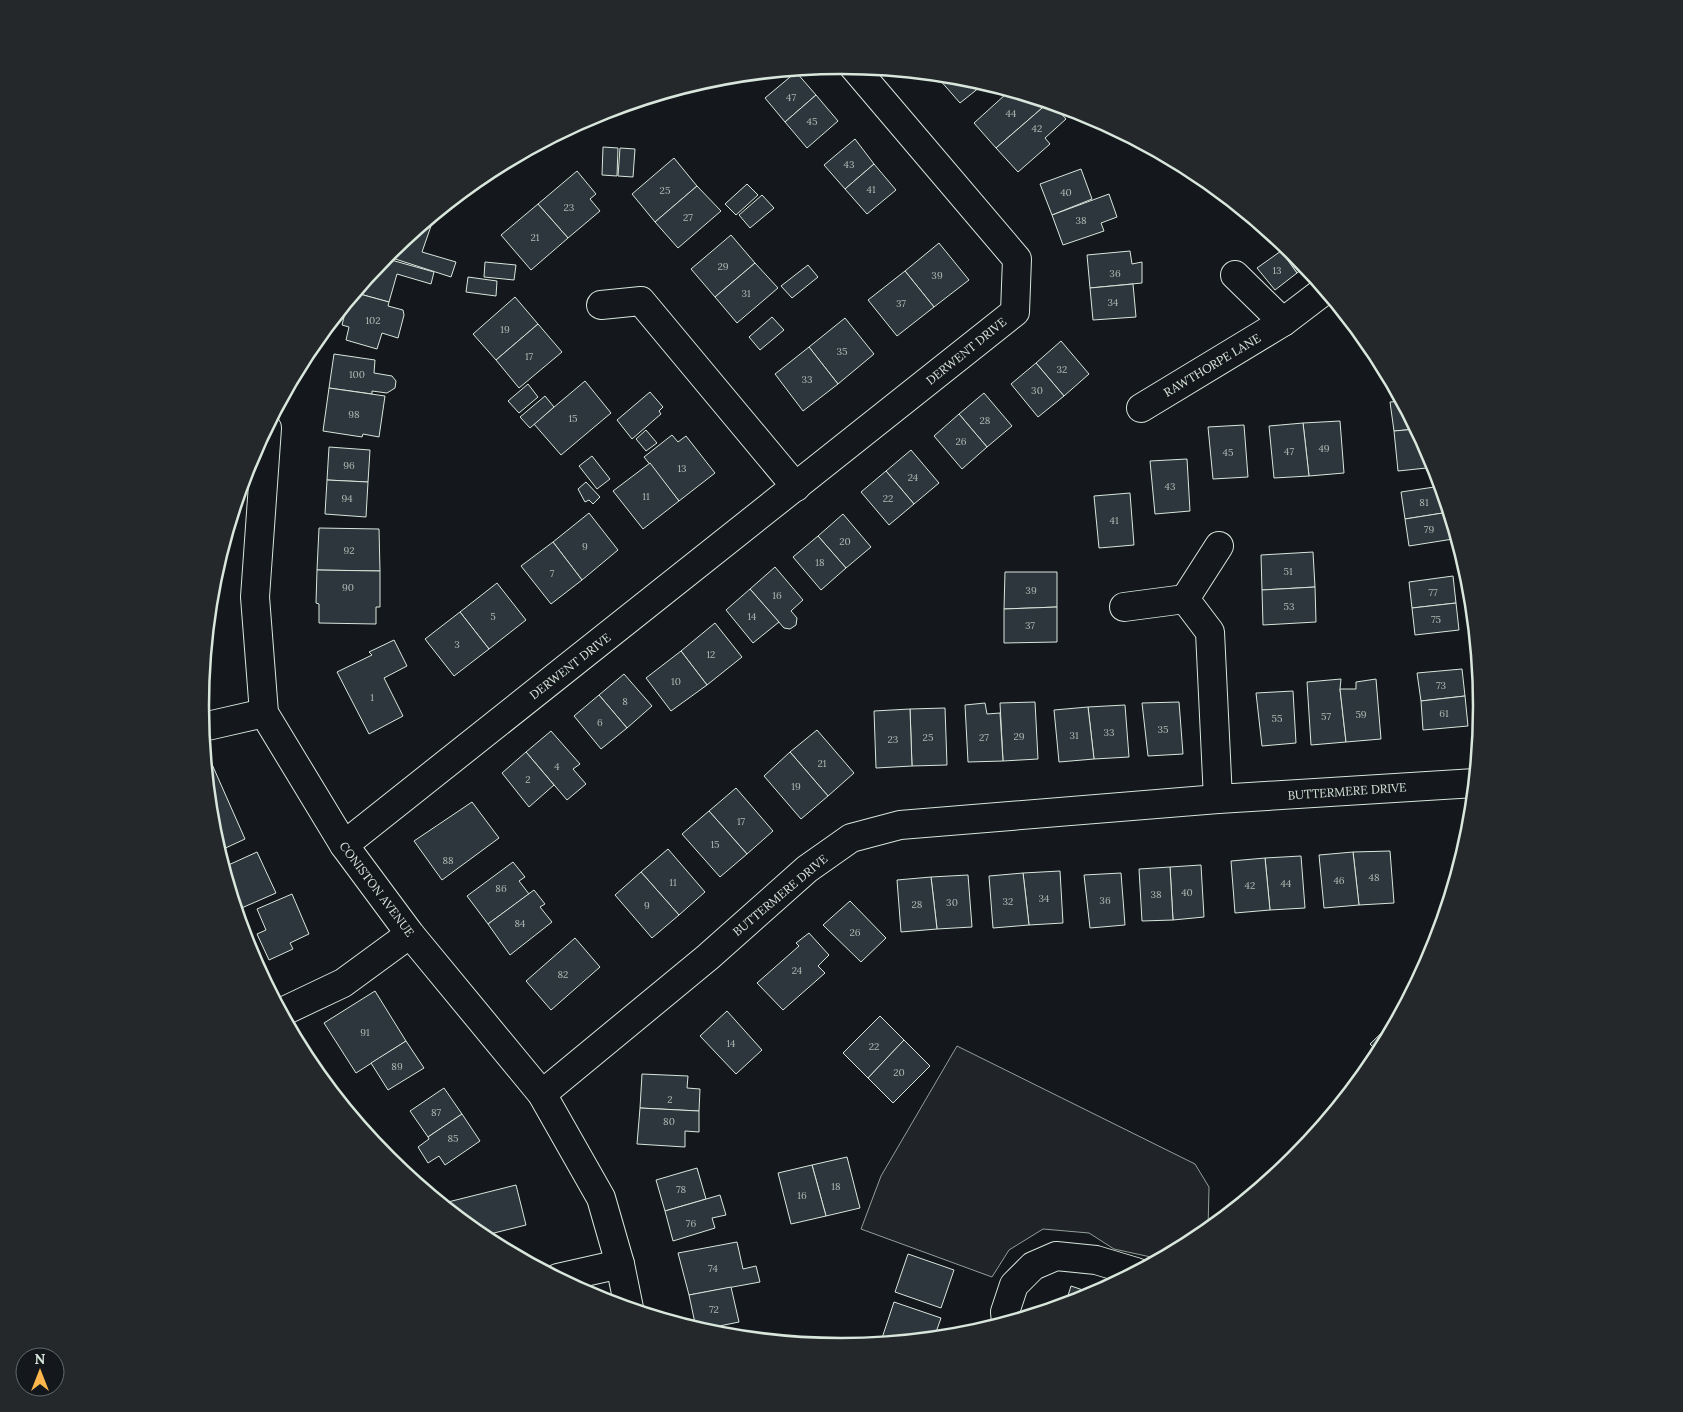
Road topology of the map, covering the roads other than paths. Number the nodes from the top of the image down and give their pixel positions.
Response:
1 (860, 74) edge
2 (1235, 275) dead end
3 (1321, 294) edge
4 (600, 306) dead end
5 (1283, 322) junction
6 (1141, 408) dead end
7 (266, 444) edge
8 (796, 487) junction
9 (1219, 546) dead end
10 (1185, 599) junction
11 (1124, 607) dead end
12 (264, 713) junction
13 (210, 724) edge
14 (1469, 783) edge
15 (1218, 799) junction
16 (344, 845) junction
17 (410, 934) junction
18 (287, 1010) edge
19 (542, 1094) junction
20 (620, 1264) junction
21 (1128, 1270) edge
22 (568, 1276) edge
23 (627, 1301) edge
24 (1005, 1317) edge

1 - 8 street, DERWENT DRIVE
2 - 5 street
3 - 5 street, RAWTHORPE LANE
4 - 8 street
5 - 6 street, RAWTHORPE LANE
7 - 12 street, CONISTON AVENUE
8 - 16 street, DERWENT DRIVE
9 - 10 street
10 - 11 street
10 - 15 street
12 - 13 street
12 - 16 street, CONISTON AVENUE
14 - 15 street, BUTTERMERE DRIVE
15 - 19 street, BUTTERMERE DRIVE
16 - 17 street, CONISTON AVENUE
17 - 18 street
17 - 19 street, CONISTON AVENUE
19 - 20 street, CONISTON AVENUE
20 - 22 street
20 - 23 street, CONISTON AVENUE
21 - 24 street

